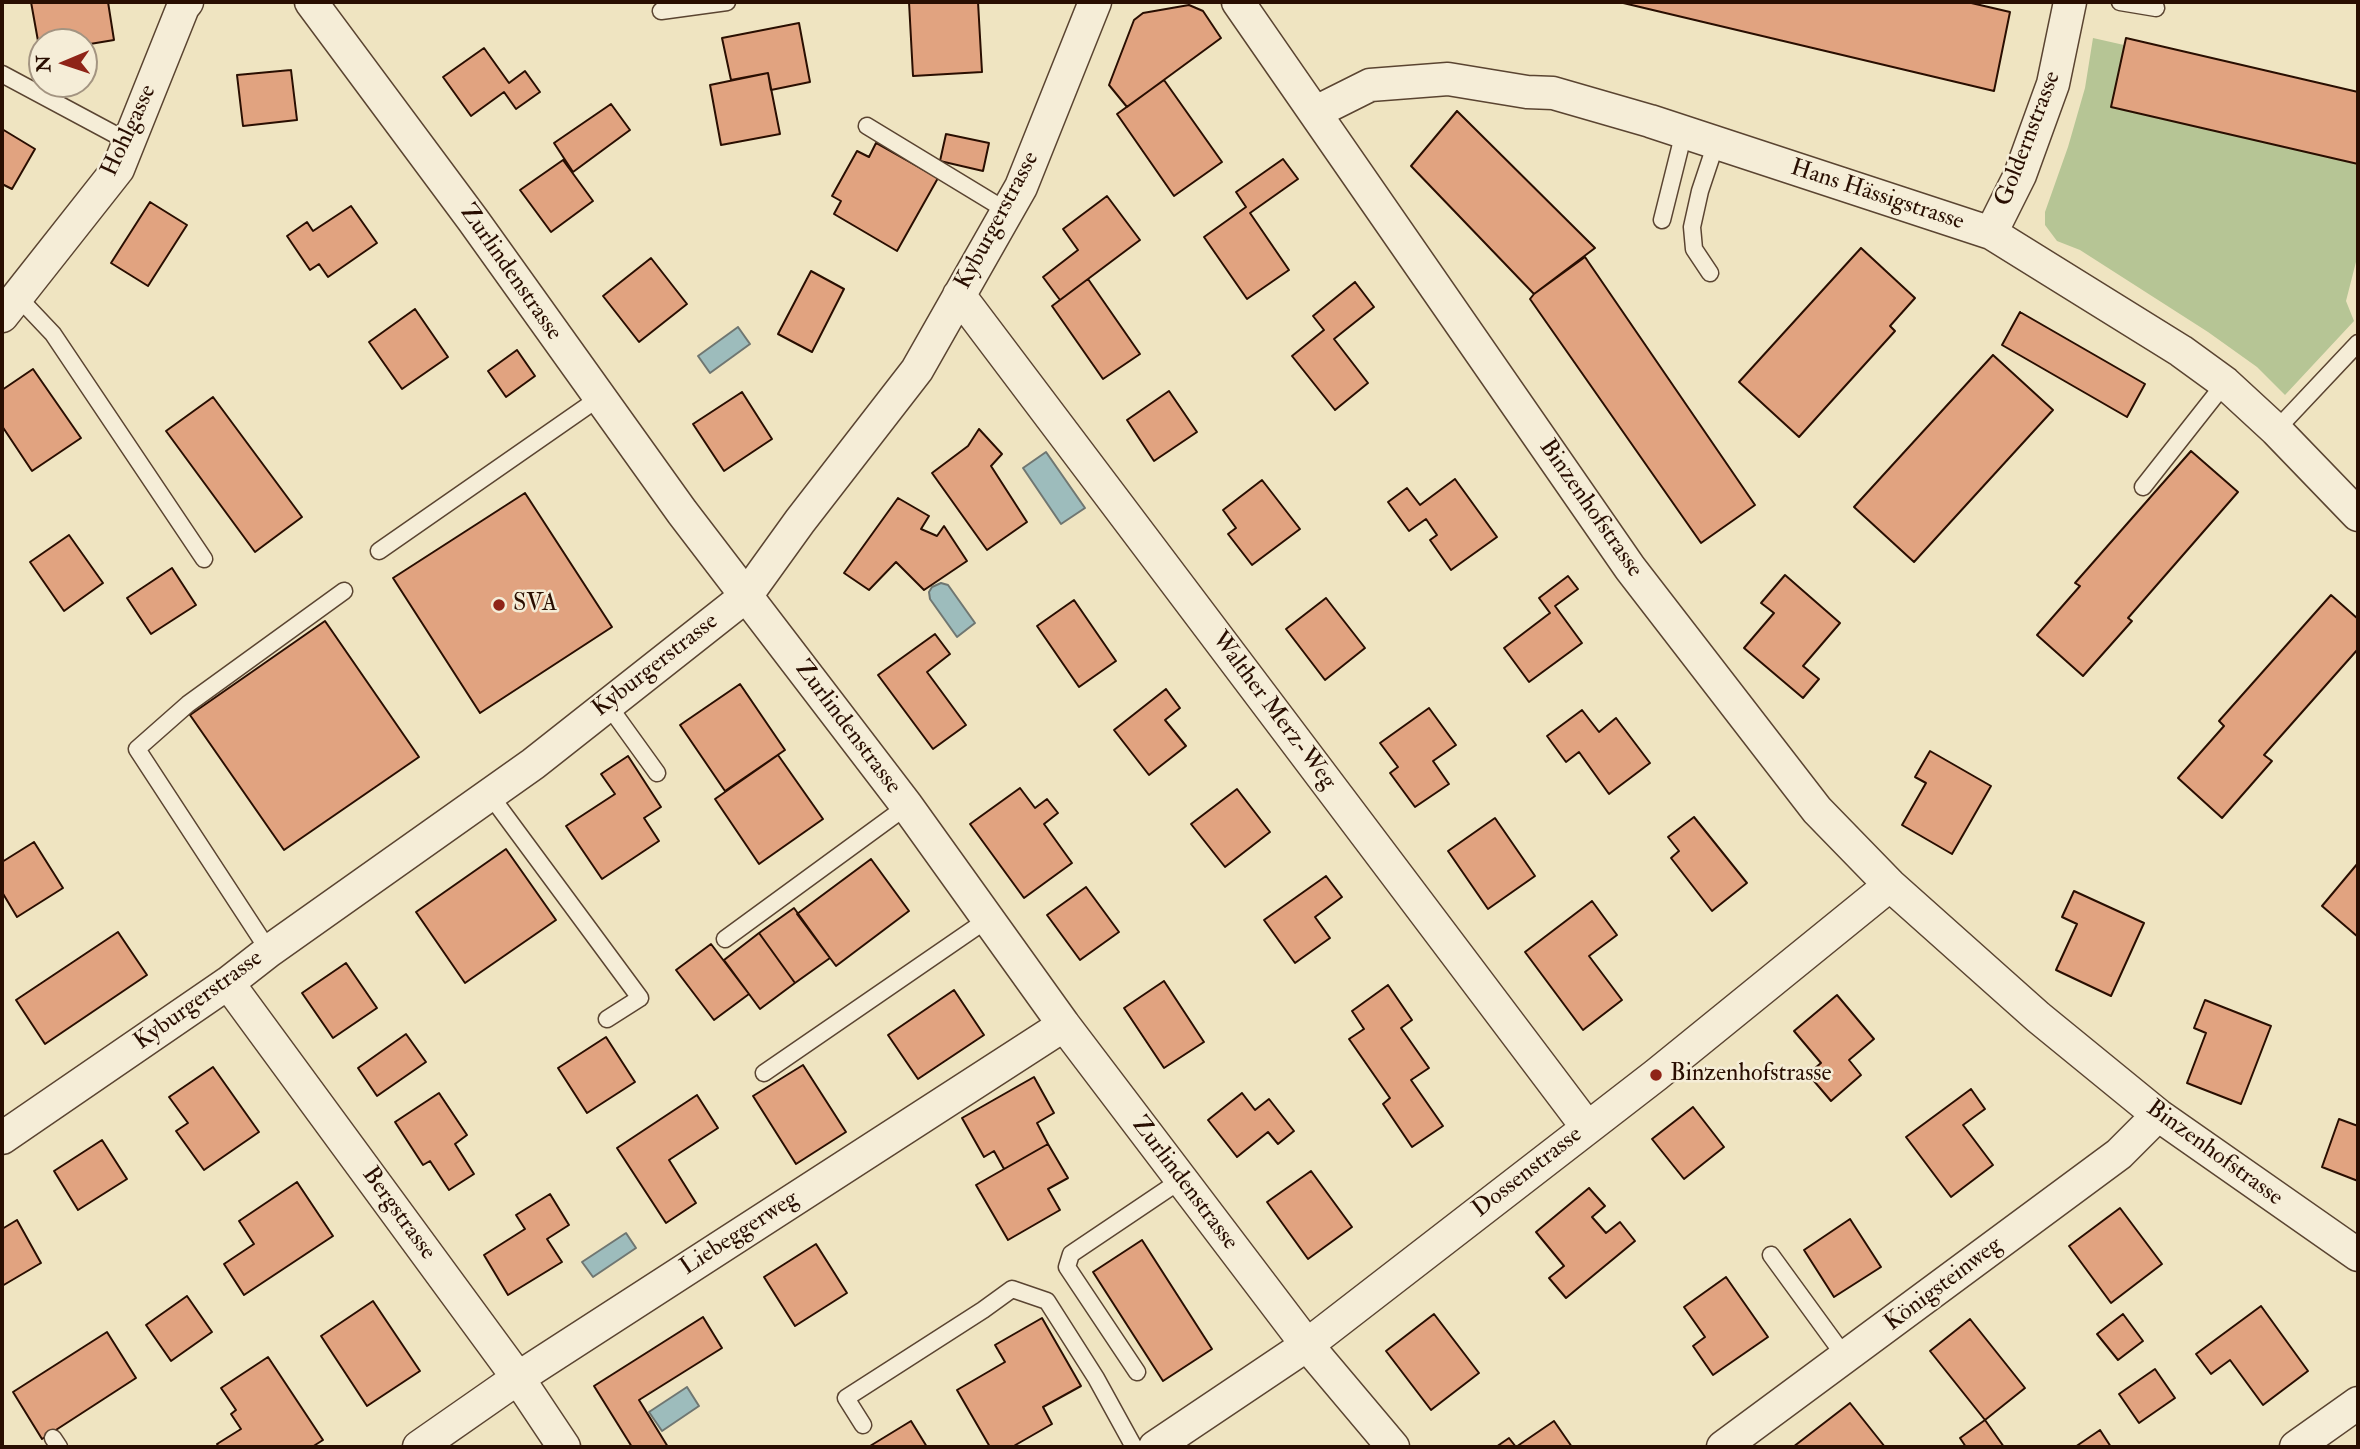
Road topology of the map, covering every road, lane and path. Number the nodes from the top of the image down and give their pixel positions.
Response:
1 (187, 2) edge
2 (311, 2) edge
3 (727, 2) edge
4 (1095, 2) edge
5 (1238, 2) edge
6 (2070, 2) edge
7 (2120, 2) edge
8 (2156, 8) dead end
9 (661, 11) dead end
10 (2, 74) edge
11 (1316, 113) junction
12 (867, 126) dead end
13 (1684, 132) junction
14 (129, 142) junction
15 (1716, 143) junction
16 (1007, 211) junction
17 (1662, 220) dead end
18 (1991, 233) junction
19 (1710, 272) dead end
20 (960, 295) junction
21 (10, 306) edge
22 (2358, 343) edge
23 (2225, 383) junction
24 (599, 398) junction
25 (2276, 430) junction
26 (2143, 487) dead end
27 (2358, 515) edge
28 (379, 551) dead end
29 (204, 559) dead end
30 (344, 592) dead end
31 (746, 596) junction
32 (608, 705) junction
33 (657, 773) dead end
34 (490, 795) junction
35 (907, 806) junction
36 (1890, 885) junction
37 (988, 919) junction
38 (725, 939) dead end
39 (269, 951) junction
40 (229, 983) junction
41 (607, 1019) dead end
42 (1064, 1026) junction
43 (764, 1073) dead end
44 (2158, 1115) junction
45 (1587, 1127) junction
46 (2, 1138) edge
47 (1181, 1180) junction
48 (1770, 1255) dead end
49 (2358, 1255) edge
50 (1307, 1345) junction
51 (1846, 1358) junction
52 (1137, 1372) dead end
53 (517, 1378) junction
54 (2358, 1403) edge
55 (863, 1425) dead end
56 (419, 1447) edge
57 (564, 1447) edge
58 (1134, 1447) edge
59 (1156, 1447) edge
60 (1393, 1447) edge
61 (1723, 1447) edge
62 (2296, 1447) edge

1 - 14 street, Hohlgasse
2 - 24 street, Zurlindenstrasse
3 - 9 lane
4 - 16 street, Kyburgerstrasse
5 - 11 street, Binzenhofstrasse
6 - 18 street, Goldernstrasse
7 - 8 lane
10 - 14 lane
11 - 13 street, Hans Hässigstrasse
11 - 36 street, Binzenhofstrasse
12 - 16 lane
13 - 15 street, Hans Hässigstrasse
13 - 17 lane
14 - 21 street, Hohlgasse
15 - 18 street, Hans Hässigstrasse
15 - 19 lane
16 - 20 street, Kyburgerstrasse
18 - 23 street, Hans Hässigstrasse
20 - 31 street, Kyburgerstrasse
20 - 45 street, Walther Merz-Weg
21 - 29 lane
22 - 25 lane
23 - 25 street, Hans Hässigstrasse
23 - 26 lane
24 - 28 lane
24 - 31 street, Zurlindenstrasse
25 - 27 street, Hans Hässigstrasse
30 - 39 lane
31 - 32 street, Kyburgerstrasse
31 - 35 street, Zurlindenstrasse
32 - 33 lane
32 - 34 street, Kyburgerstrasse
34 - 39 street, Kyburgerstrasse
34 - 41 lane
35 - 37 street, Zurlindenstrasse
35 - 38 lane
36 - 44 street, Binzenhofstrasse
36 - 45 street, Dossenstrasse
37 - 42 street, Zurlindenstrasse
37 - 43 lane
39 - 40 street, Kyburgerstrasse
40 - 46 street, Kyburgerstrasse
40 - 53 street, Bergstrasse
42 - 47 street, Zurlindenstrasse
42 - 53 street, Liebeggerweg
44 - 49 street, Binzenhofstrasse
44 - 51 street, Königsteinweg
45 - 50 street, Dossenstrasse
47 - 50 street, Zurlindenstrasse
47 - 52 lane
48 - 51 lane
50 - 59 street, Dossenstrasse
50 - 60 street, Zurlindenstrasse
51 - 61 street, Königsteinweg
53 - 56 street, Liebeggerweg
53 - 57 street, Bergstrasse
54 - 62 street
55 - 58 lane

